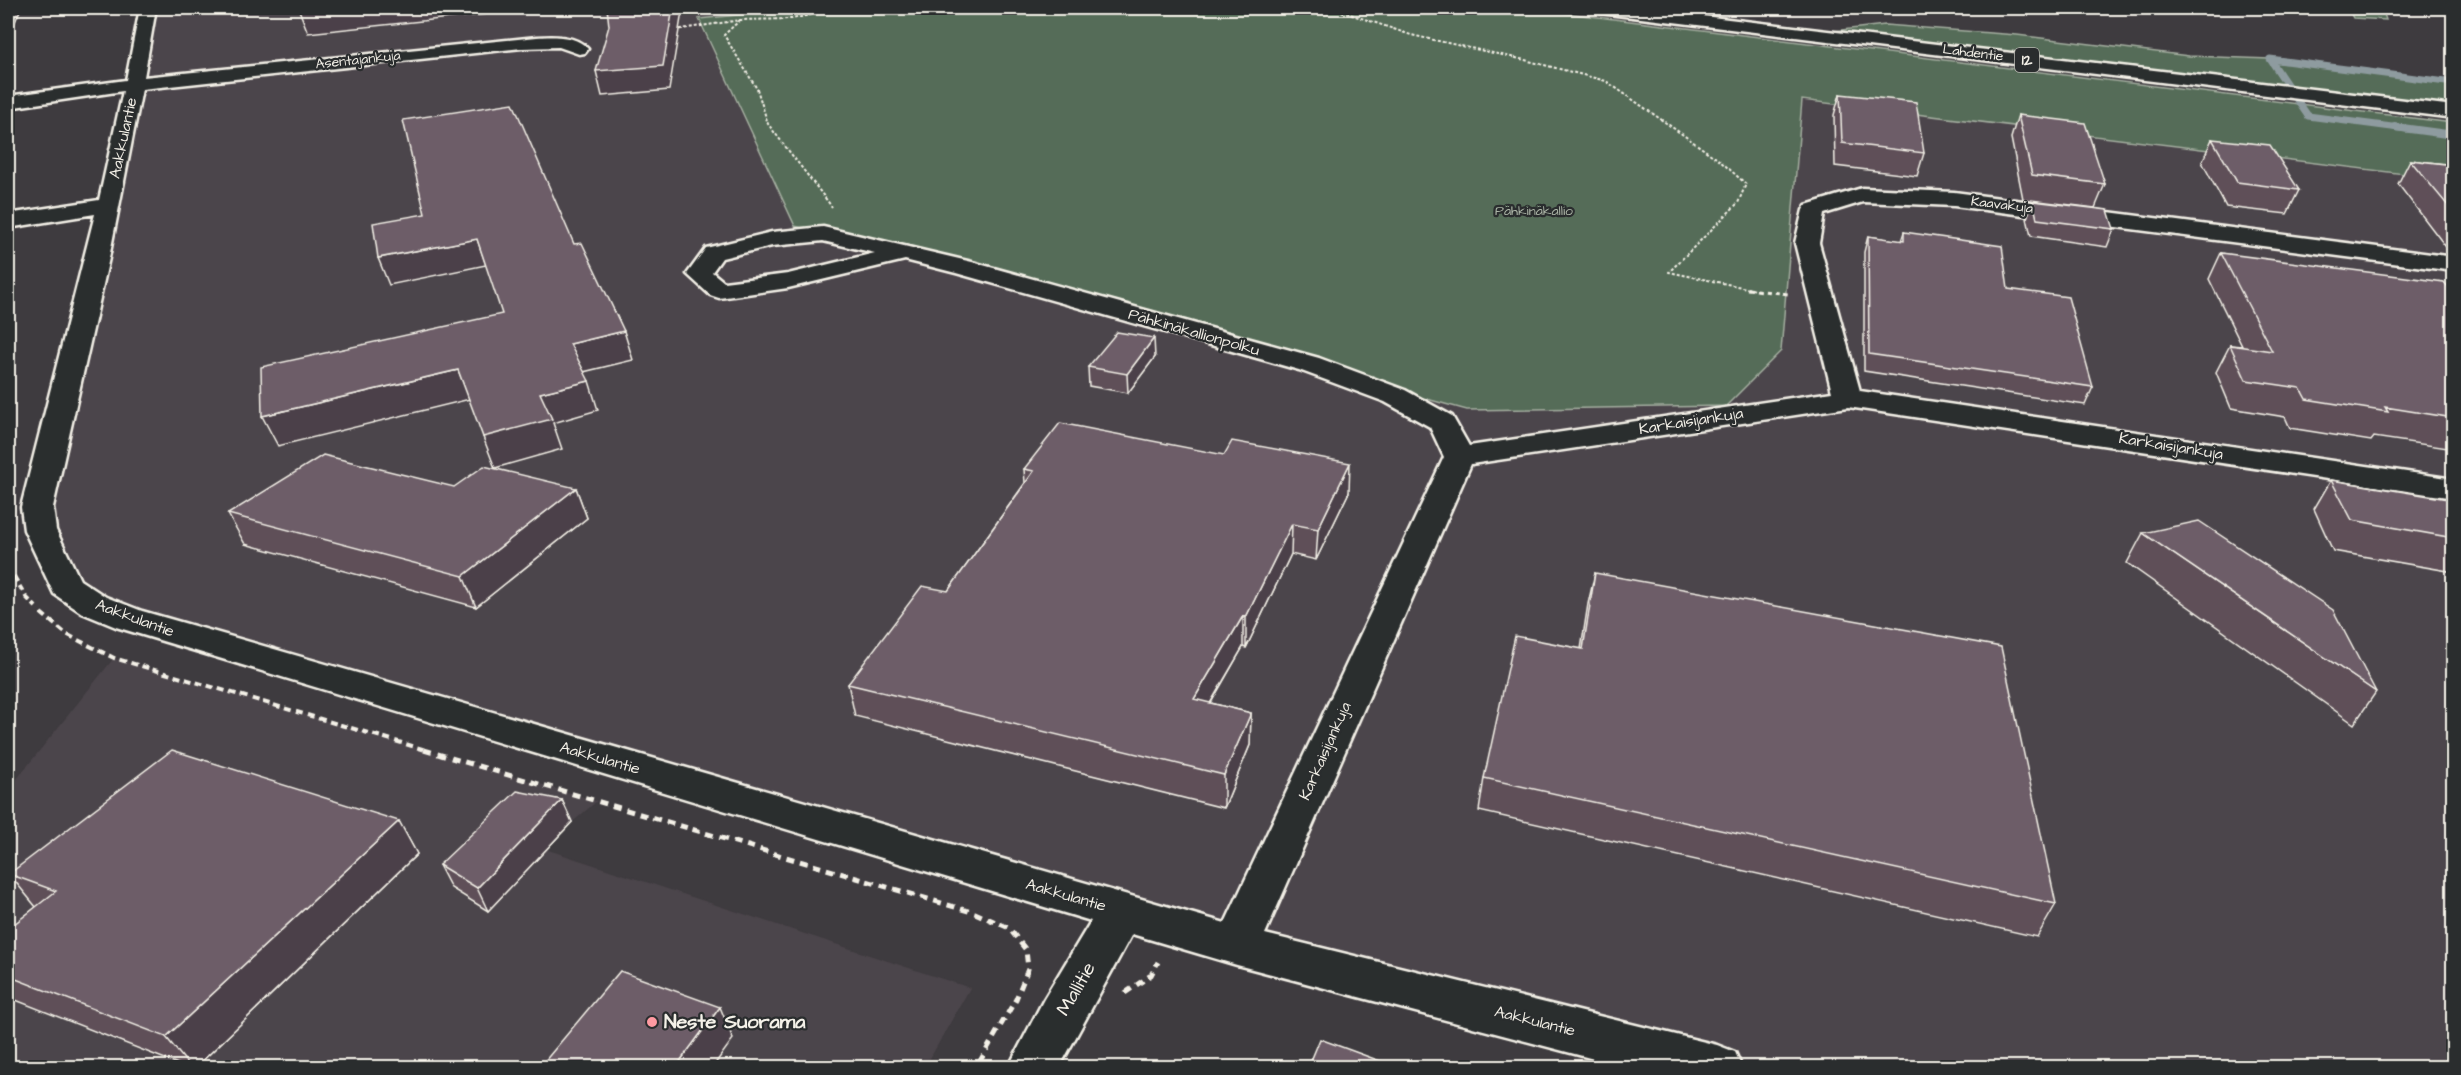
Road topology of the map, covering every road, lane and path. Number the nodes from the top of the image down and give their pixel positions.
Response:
1 (148, 8) edge
2 (841, 8) edge
3 (1332, 8) edge
4 (1600, 8) edge
5 (740, 20) junction
6 (674, 30) edge
7 (579, 49) dead end
8 (135, 84) junction
9 (8, 102) edge
10 (2454, 112) edge
11 (108, 206) junction
12 (8, 221) edge
13 (845, 240) junction
14 (902, 254) junction
15 (2454, 264) edge
16 (1821, 297) junction
17 (1848, 398) junction
18 (1459, 457) junction
19 (2454, 489) edge
20 (8, 566) edge
21 (1121, 911) junction
22 (1237, 946) junction
23 (976, 1068) edge
24 (1033, 1068) edge
25 (1717, 1068) edge

1 - 8 main road, Aakkulantie
2 - 5 path
3 - 16 path
4 - 10 main road, Lahdentie / 12
5 - 6 path
5 - 13 path
7 - 8 main road, Asentajankuja
8 - 9 main road, Asentajankuja
8 - 11 main road, Aakkulantie
11 - 12 main road
11 - 21 main road, Aakkulantie
13 - 14 main road, Pähkinäkallionpolku
13 - 14 main road, Pähkinäkallionpolku
14 - 18 main road, Pähkinäkallionpolku
15 - 16 main road, Kaavakuja
16 - 17 main road, Kaavakuja
17 - 18 main road, Karkaisijankuja
17 - 19 main road, Karkaisijankuja
18 - 22 main road, Karkaisijankuja
20 - 23 path
21 - 22 main road, Aakkulantie
21 - 24 main road, Mallitie
22 - 25 main road, Aakkulantie

